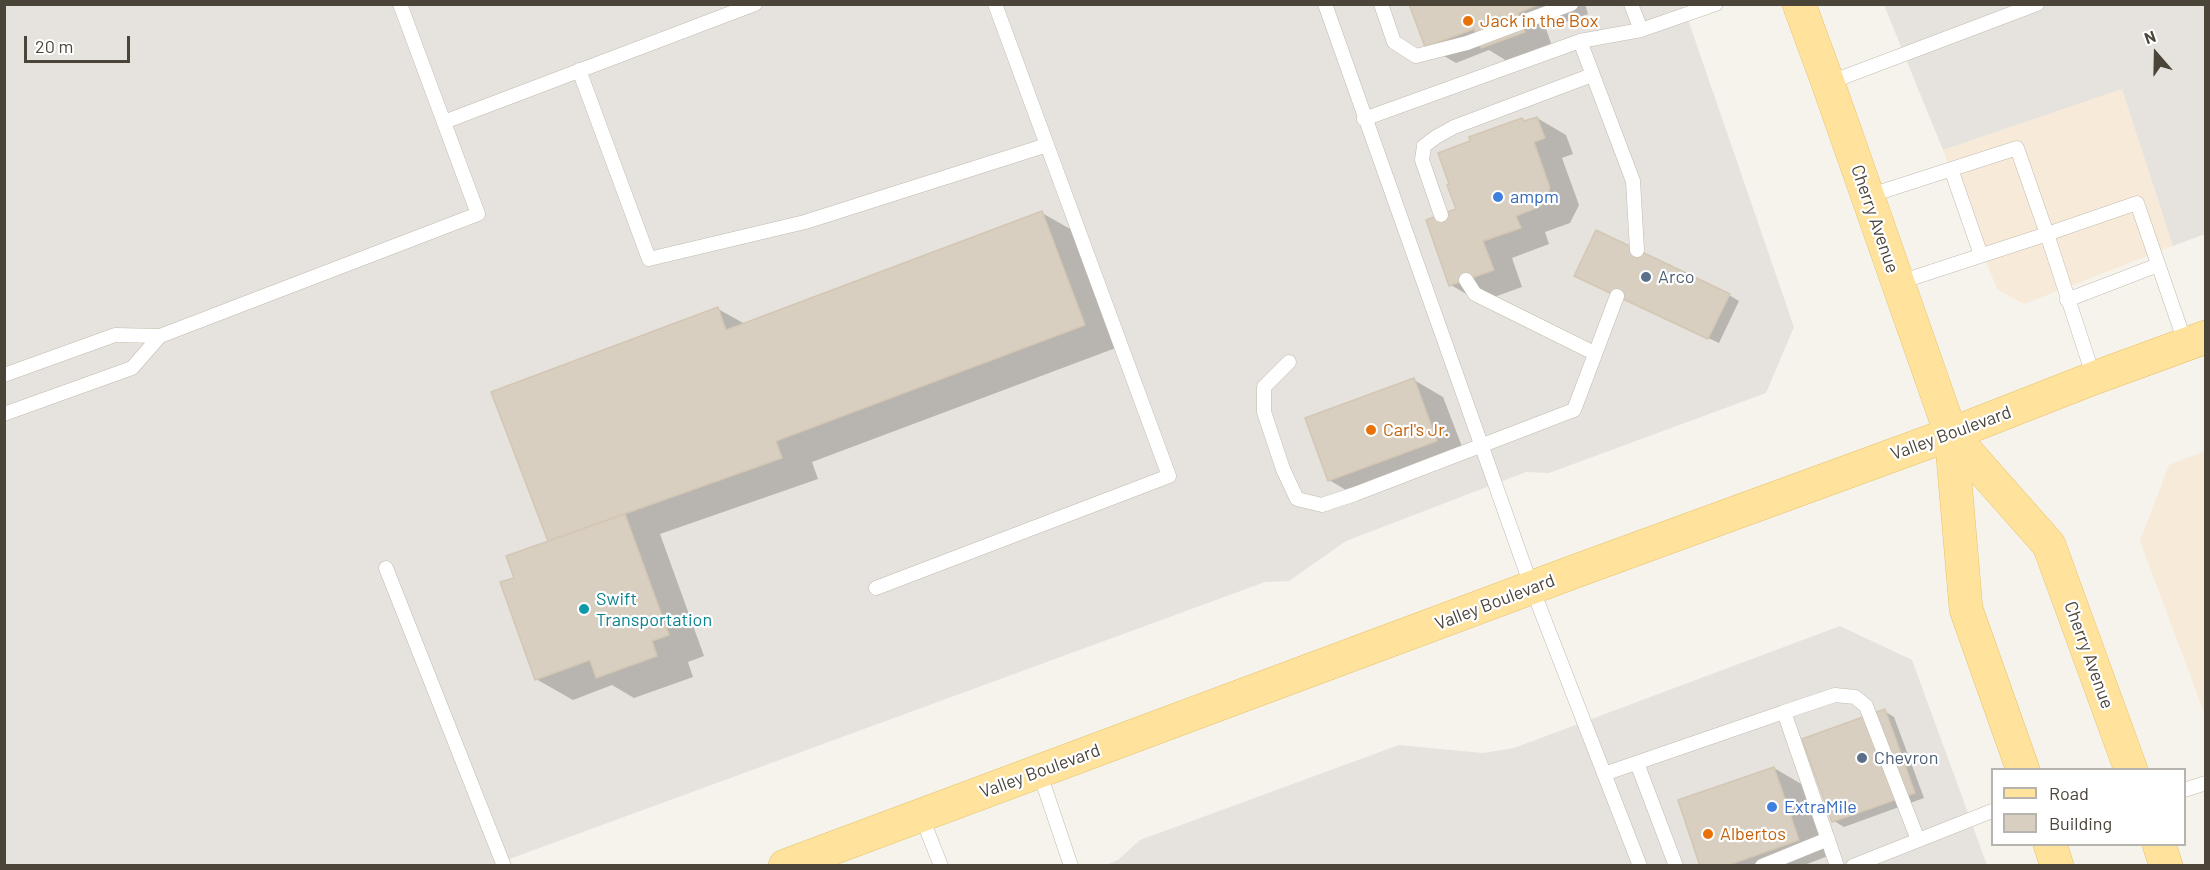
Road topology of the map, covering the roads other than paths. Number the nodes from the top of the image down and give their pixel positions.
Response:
1 (400, 4) edge
2 (754, 4) edge
3 (995, 4) edge
4 (1325, 4) edge
5 (1381, 4) edge
6 (1571, 4) edge
7 (1631, 4) edge
8 (1716, 4) edge
9 (1799, 4) edge
10 (2037, 4) edge
11 (1641, 30) junction
12 (1580, 41) junction
13 (579, 70) junction
14 (1592, 75) junction
15 (1828, 82) junction
16 (1364, 119) junction
17 (444, 122) junction
18 (1047, 145) junction
19 (1951, 169) junction
20 (1867, 197) junction
21 (1441, 215) dead end
22 (2047, 234) junction
23 (1637, 250) dead end
24 (1981, 255) junction
25 (2158, 265) junction
26 (1466, 280) dead end
27 (1897, 283) junction
28 (1617, 296) dead end
29 (2067, 300) junction
30 (160, 336) junction
31 (2196, 341) edge
32 (1594, 353) junction
33 (1289, 362) dead end
34 (4, 375) edge
35 (2094, 378) junction
36 (4, 414) edge
37 (1951, 434) junction
38 (1481, 446) junction
39 (386, 568) dead end
40 (876, 588) dead end
41 (1532, 588) junction
42 (1785, 712) junction
43 (1637, 763) junction
44 (2022, 768) edge
45 (2130, 768) edge
46 (1039, 771) junction
47 (1604, 774) junction
48 (2205, 783) edge
49 (2186, 789) edge
50 (1991, 811) edge
51 (921, 815) junction
52 (1828, 839) junction
53 (1918, 840) junction
54 (2051, 846) edge
55 (2159, 846) edge
56 (504, 866) edge
57 (785, 866) edge
58 (941, 866) edge
59 (1071, 866) edge
60 (1640, 866) edge
61 (1676, 866) edge
62 (1762, 866) edge
63 (1837, 866) edge
64 (1853, 866) edge
65 (2058, 866) edge
66 (2166, 866) edge

1 - 17 lane
2 - 13 lane
3 - 18 lane
4 - 16 lane
5 - 6 lane
7 - 11 lane
8 - 11 lane
9 - 15 main road, Cherry Avenue
10 - 15 lane
11 - 12 lane
12 - 14 lane
12 - 16 lane
13 - 17 lane
13 - 18 lane
14 - 21 lane
14 - 23 lane
15 - 20 main road, Cherry Avenue
16 - 38 lane
17 - 30 lane
18 - 40 lane
19 - 20 lane
19 - 22 lane
19 - 24 lane
20 - 27 main road, Cherry Avenue
22 - 24 lane
22 - 25 lane
22 - 29 lane
24 - 27 lane
25 - 29 lane
25 - 31 lane
26 - 32 lane
27 - 37 main road, Cherry Avenue
28 - 32 lane
29 - 35 lane
30 - 34 lane
30 - 36 lane
31 - 35 main road, Valley Boulevard
32 - 38 lane
33 - 38 lane
35 - 37 main road, Valley Boulevard
37 - 41 main road, Valley Boulevard
37 - 44 main road, Cherry Avenue
37 - 45 main road, Cherry Avenue
38 - 41 lane
39 - 56 lane
41 - 46 main road, Valley Boulevard
41 - 47 lane
42 - 43 lane
42 - 52 lane
42 - 53 lane
43 - 47 lane
43 - 61 lane
46 - 51 main road, Valley Boulevard
46 - 59 lane
47 - 60 lane
48 - 49 lane
50 - 53 lane
51 - 57 main road, Valley Boulevard
51 - 58 lane
52 - 62 lane
52 - 63 lane
53 - 64 lane
54 - 65 main road
55 - 66 main road

